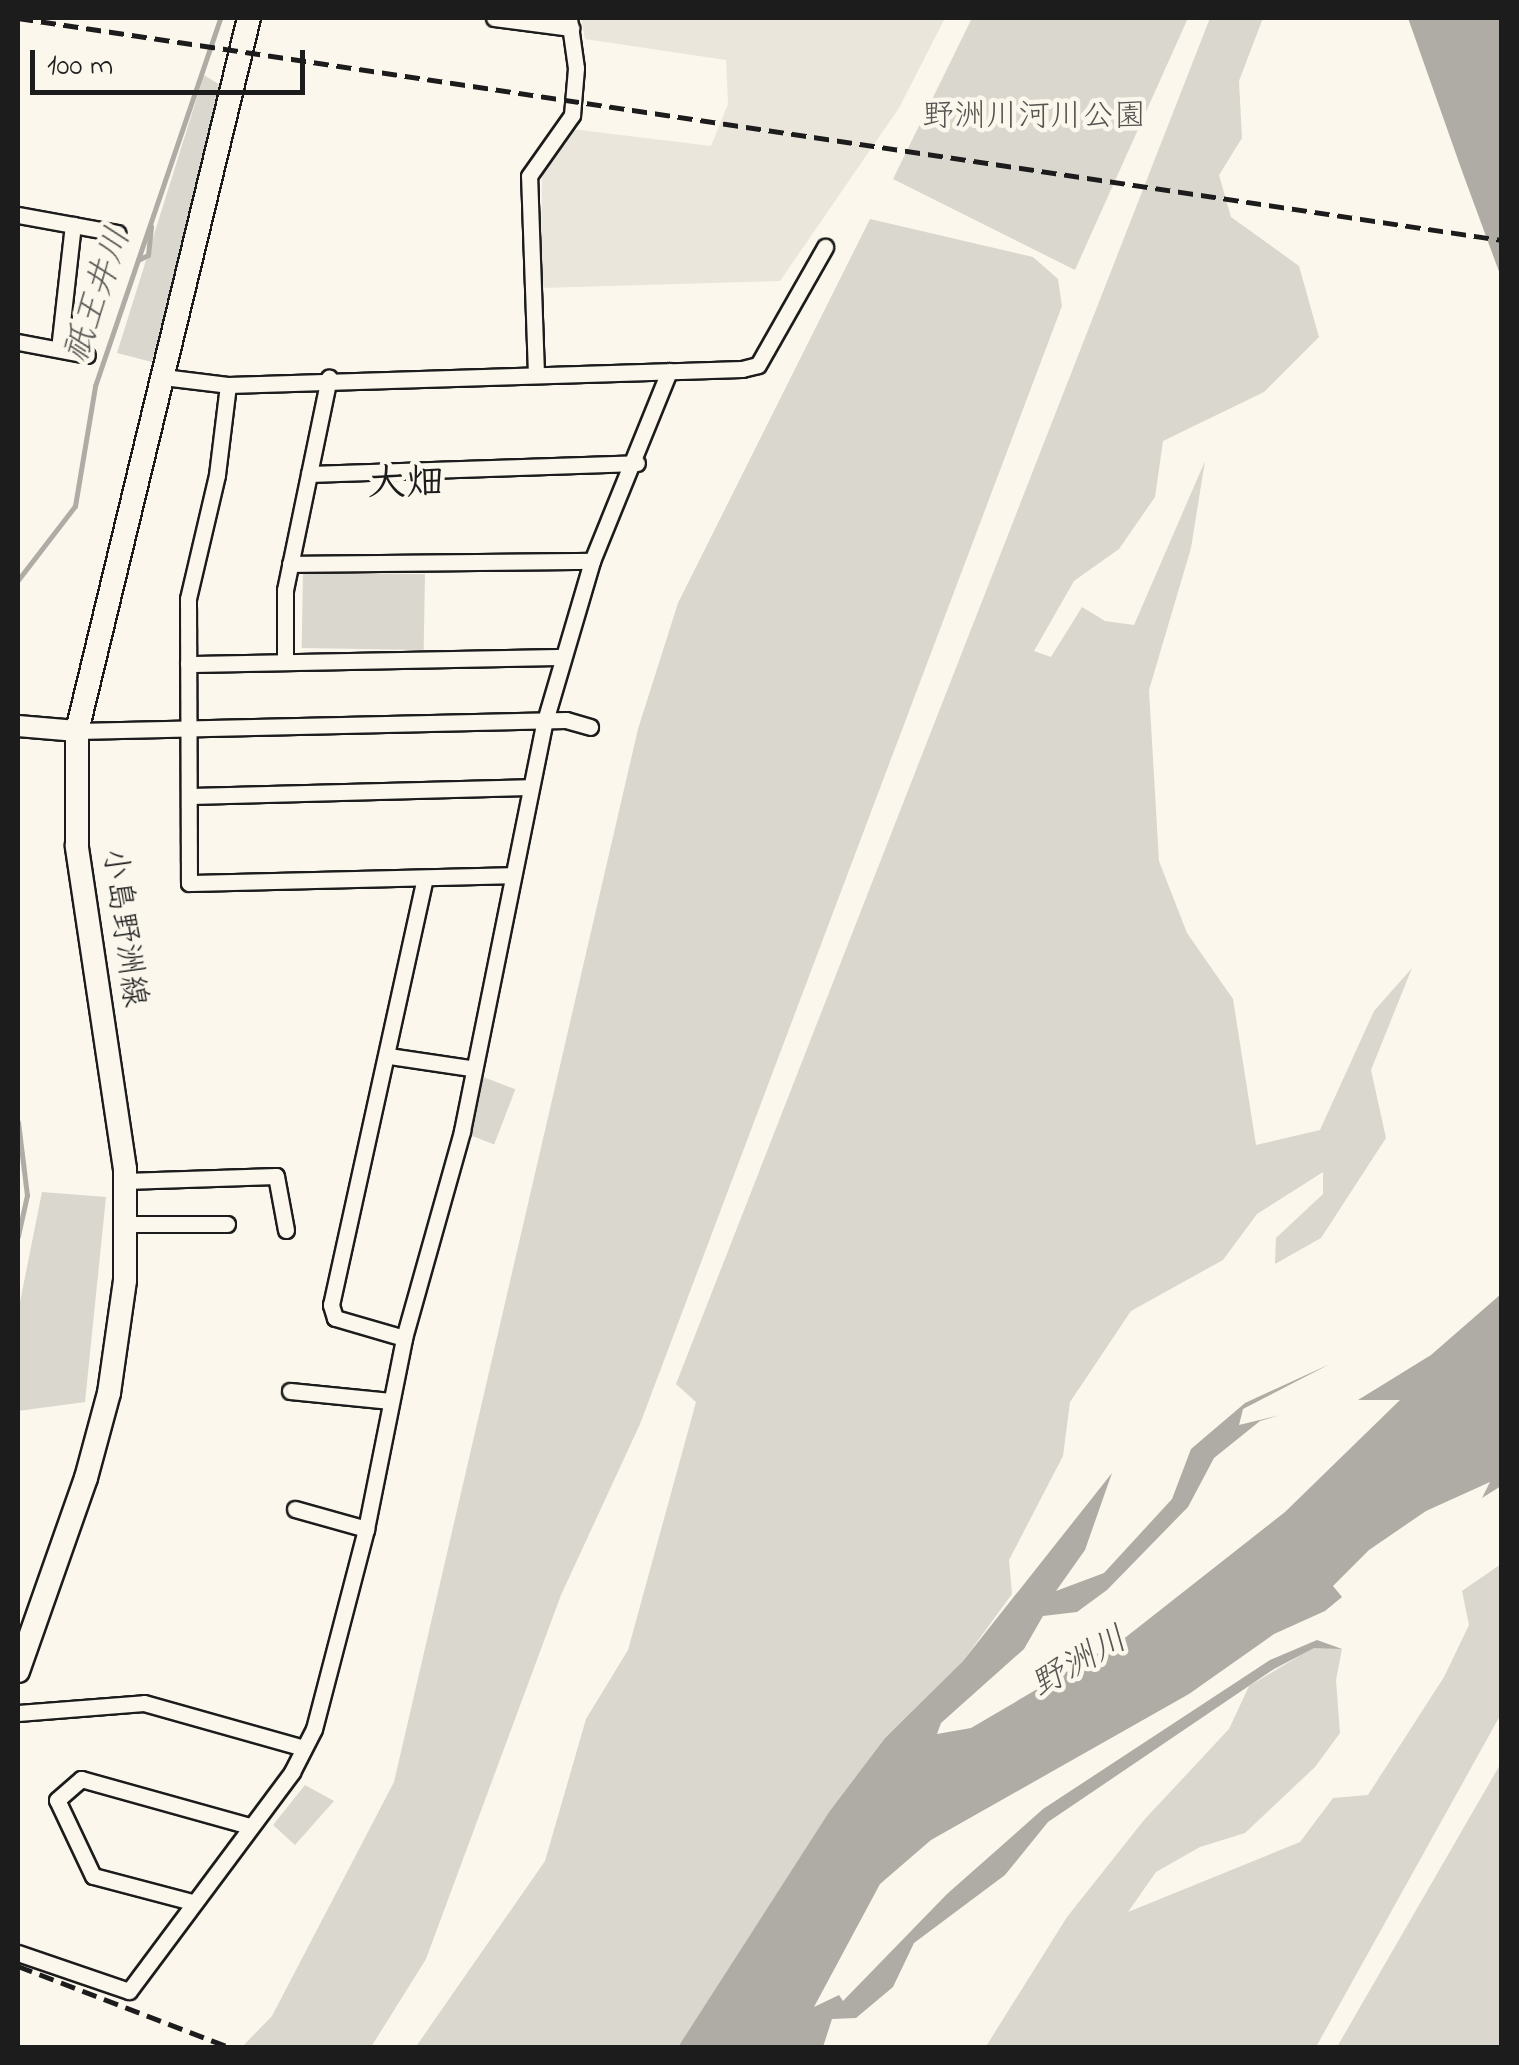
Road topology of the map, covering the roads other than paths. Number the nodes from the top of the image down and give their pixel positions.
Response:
1 (249, 18) edge
2 (494, 18) edge
3 (570, 23) edge
4 (18, 214) edge
5 (73, 225) junction
6 (118, 232) dead end
7 (825, 247) dead end
8 (18, 342) edge
9 (59, 349) junction
10 (88, 355) dead end
11 (669, 371) junction
12 (536, 374) junction
13 (163, 377) junction
14 (330, 378) junction
15 (228, 385) junction
16 (637, 463) junction
17 (309, 474) junction
18 (592, 561) junction
19 (290, 564) junction
20 (564, 656) junction
21 (285, 661) junction
22 (188, 664) junction
23 (546, 720) junction
24 (18, 726) edge
25 (590, 727) dead end
26 (188, 729) junction
27 (77, 731) junction
28 (530, 788) junction
29 (189, 796) junction
30 (512, 875) junction
31 (425, 878) junction
32 (389, 1056) junction
33 (470, 1068) junction
34 (125, 1181) junction
35 (125, 1224) junction
36 (226, 1224) dead end
37 (286, 1230) dead end
38 (404, 1338) junction
39 (290, 1391) dead end
40 (392, 1401) junction
41 (295, 1509) dead end
42 (366, 1528) junction
43 (18, 1671) edge
44 (18, 1713) edge
45 (304, 1748) junction
46 (248, 1826) junction
47 (192, 1902) junction
48 (18, 1953) edge

1 - 13 main road, 小島野洲線
2 - 3 street
3 - 12 street
4 - 5 street
5 - 6 street
5 - 9 street
7 - 11 street
8 - 9 street
9 - 10 street
11 - 12 street
11 - 16 street
12 - 14 street
13 - 15 street
13 - 27 main road, 小島野洲線
14 - 15 street
14 - 17 street
15 - 22 street
16 - 17 street
16 - 18 street
17 - 19 street
18 - 19 street
18 - 20 street
19 - 21 street
20 - 21 street
20 - 23 street
21 - 22 street
22 - 26 street
23 - 25 street
23 - 26 street
23 - 28 street
24 - 27 street
26 - 27 street
26 - 29 street
27 - 34 main road, 小島野洲線
28 - 29 street
28 - 30 street
29 - 31 street
30 - 31 street
30 - 33 street
31 - 32 street
32 - 33 street
32 - 38 street
33 - 38 street
34 - 35 main road, 小島野洲線
34 - 37 street
35 - 36 street
35 - 43 main road, 小島野洲線
38 - 40 street
39 - 40 street
40 - 42 street
41 - 42 street
42 - 45 street
44 - 45 street
45 - 46 street
46 - 47 street
46 - 47 street
47 - 48 street

